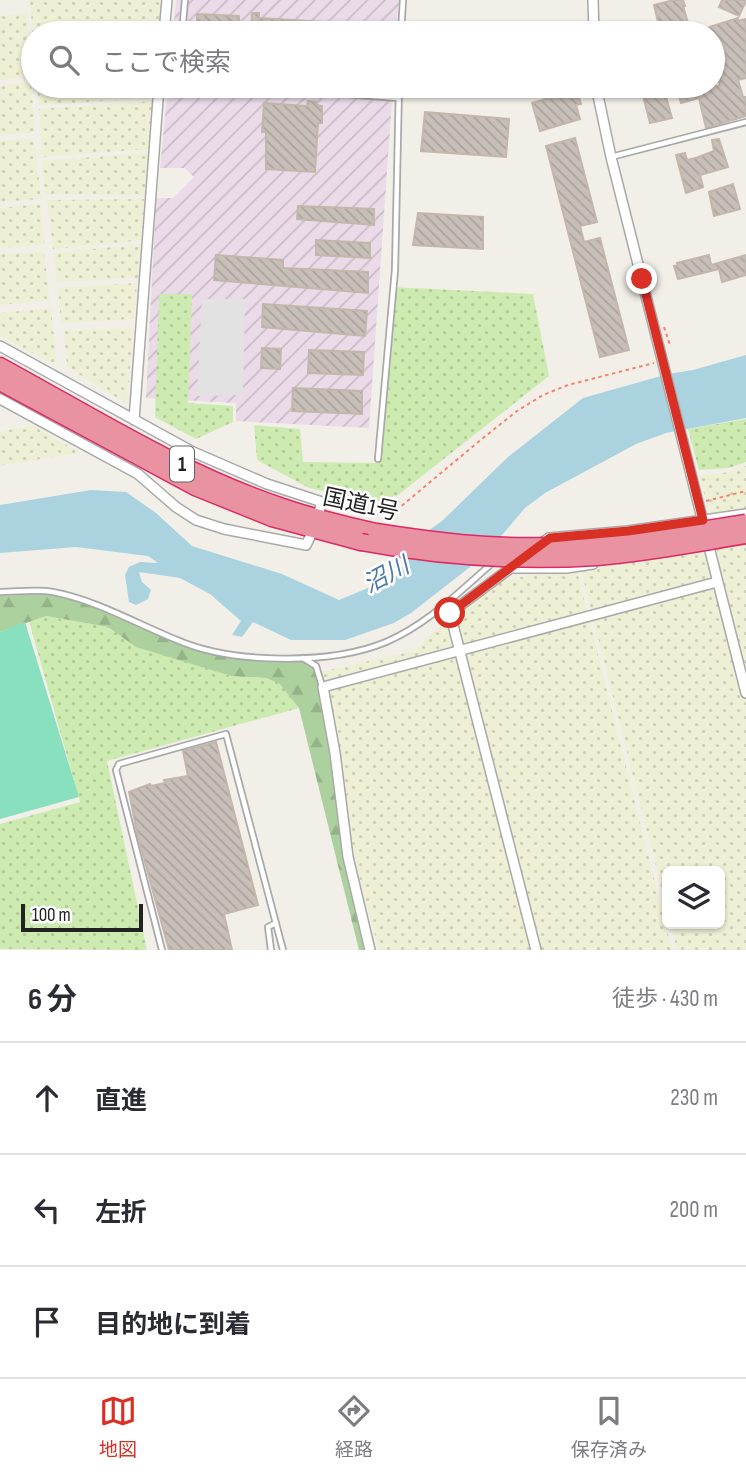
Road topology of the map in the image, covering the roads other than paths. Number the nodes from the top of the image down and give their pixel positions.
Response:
1 (167, 0) edge
2 (185, 0) edge
3 (403, 0) edge
4 (593, 0) edge
5 (165, 21) edge
6 (184, 21) edge
7 (402, 21) edge
8 (594, 21) edge
9 (158, 98) edge
10 (398, 98) edge
11 (599, 98) edge
12 (746, 122) edge
13 (611, 157) junction
14 (0, 346) edge
15 (0, 366) edge
16 (0, 382) edge
17 (0, 399) edge
18 (134, 419) junction
19 (378, 459) dead end
20 (320, 507) road end
21 (746, 514) edge
22 (703, 520) junction
23 (746, 523) edge
24 (746, 535) edge
25 (310, 537) dead end
26 (746, 541) edge
27 (708, 547) junction
28 (489, 566) dead end
29 (511, 568) junction
30 (717, 582) junction
31 (0, 592) edge
32 (460, 650) junction
33 (303, 657) junction
34 (323, 687) junction
35 (746, 693) edge
36 (276, 923) junction
37 (162, 950) edge
38 (271, 950) edge
39 (283, 950) edge
40 (370, 950) edge
41 (536, 950) edge

1 - 5 street
2 - 6 lane
3 - 7 lane
4 - 8 street
9 - 18 street
10 - 19 lane
11 - 13 street
12 - 13 lane
13 - 22 street
14 - 18 street
15 - 23 highway, 国道1号 / 1, bridge
16 - 24 highway, 国道1号 / 1, bridge
17 - 25 street
18 - 20 street
21 - 22 street
22 - 27 street
22 - 29 street
26 - 27 street
27 - 29 street
27 - 30 street
28 - 33 lane
29 - 32 street
30 - 32 street
30 - 35 street
31 - 33 lane
32 - 34 street
32 - 41 street
33 - 34 lane
34 - 40 street
36 - 37 lane
36 - 38 lane
36 - 39 lane

